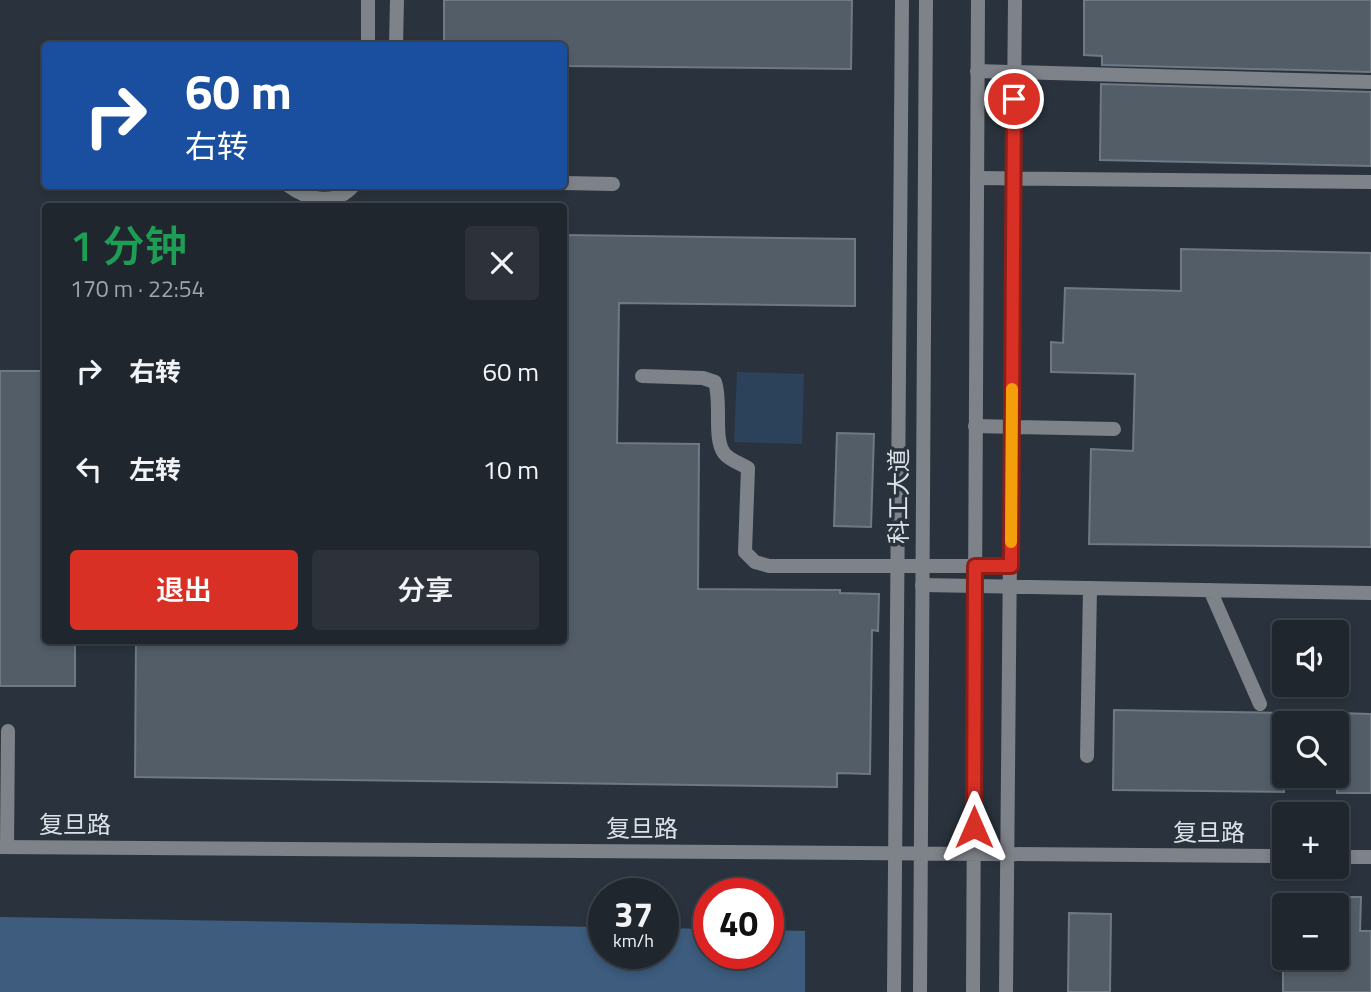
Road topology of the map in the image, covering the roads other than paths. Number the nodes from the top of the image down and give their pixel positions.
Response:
1 (368, 0) edge
2 (397, 0) edge
3 (902, 0) edge
4 (926, 0) edge
5 (978, 0) edge
6 (1015, 0) edge
7 (368, 42) edge
8 (396, 42) edge
9 (977, 71) junction
10 (1014, 72) junction
11 (1371, 82) edge
12 (977, 178) junction
13 (1014, 178) junction
14 (1371, 182) edge
15 (567, 183) edge
16 (613, 184) dead end
17 (293, 189) edge
18 (349, 189) edge
19 (642, 376) dead end
20 (975, 426) junction
21 (1012, 427) junction
22 (1114, 429) dead end
23 (897, 566) junction
24 (922, 566) junction
25 (975, 566) junction
26 (1011, 566) junction
27 (922, 585) junction
28 (975, 585) junction
29 (1011, 586) junction
30 (1090, 588) junction
31 (1210, 590) junction
32 (1371, 593) edge
33 (1260, 704) dead end
34 (8, 731) dead end
35 (1087, 755) dead end
36 (4, 847) edge
37 (895, 853) junction
38 (920, 853) junction
39 (974, 853) junction
40 (1009, 854) junction
41 (1272, 856) edge
42 (1349, 857) edge
43 (1371, 857) edge
44 (894, 992) edge
45 (920, 992) edge
46 (973, 992) edge
47 (1006, 992) edge

1 - 7 street
2 - 8 street
3 - 23 street
4 - 24 street, 科工大道
5 - 9 street
6 - 10 street
9 - 10 street
9 - 12 street
10 - 11 street
10 - 13 street
12 - 13 street
12 - 20 street
13 - 14 street
13 - 21 street
15 - 16 street
17 - 18 street
19 - 23 street
20 - 21 street
20 - 25 street
21 - 22 street
21 - 26 street
23 - 24 street
23 - 37 street
24 - 25 street
24 - 27 street, 科工大道
25 - 26 street
25 - 28 street
26 - 29 street
27 - 28 street
27 - 38 street, 科工大道
28 - 29 street
28 - 39 street
29 - 30 street
29 - 40 street
30 - 31 street
30 - 35 street
31 - 32 street
31 - 33 street
34 - 36 street
36 - 37 street, 复旦路
37 - 38 street, 复旦路
37 - 44 street
38 - 39 street, 复旦路
38 - 45 street, 科工大道
39 - 40 street, 复旦路
39 - 46 street
40 - 41 street, 复旦路
40 - 47 street
42 - 43 street

